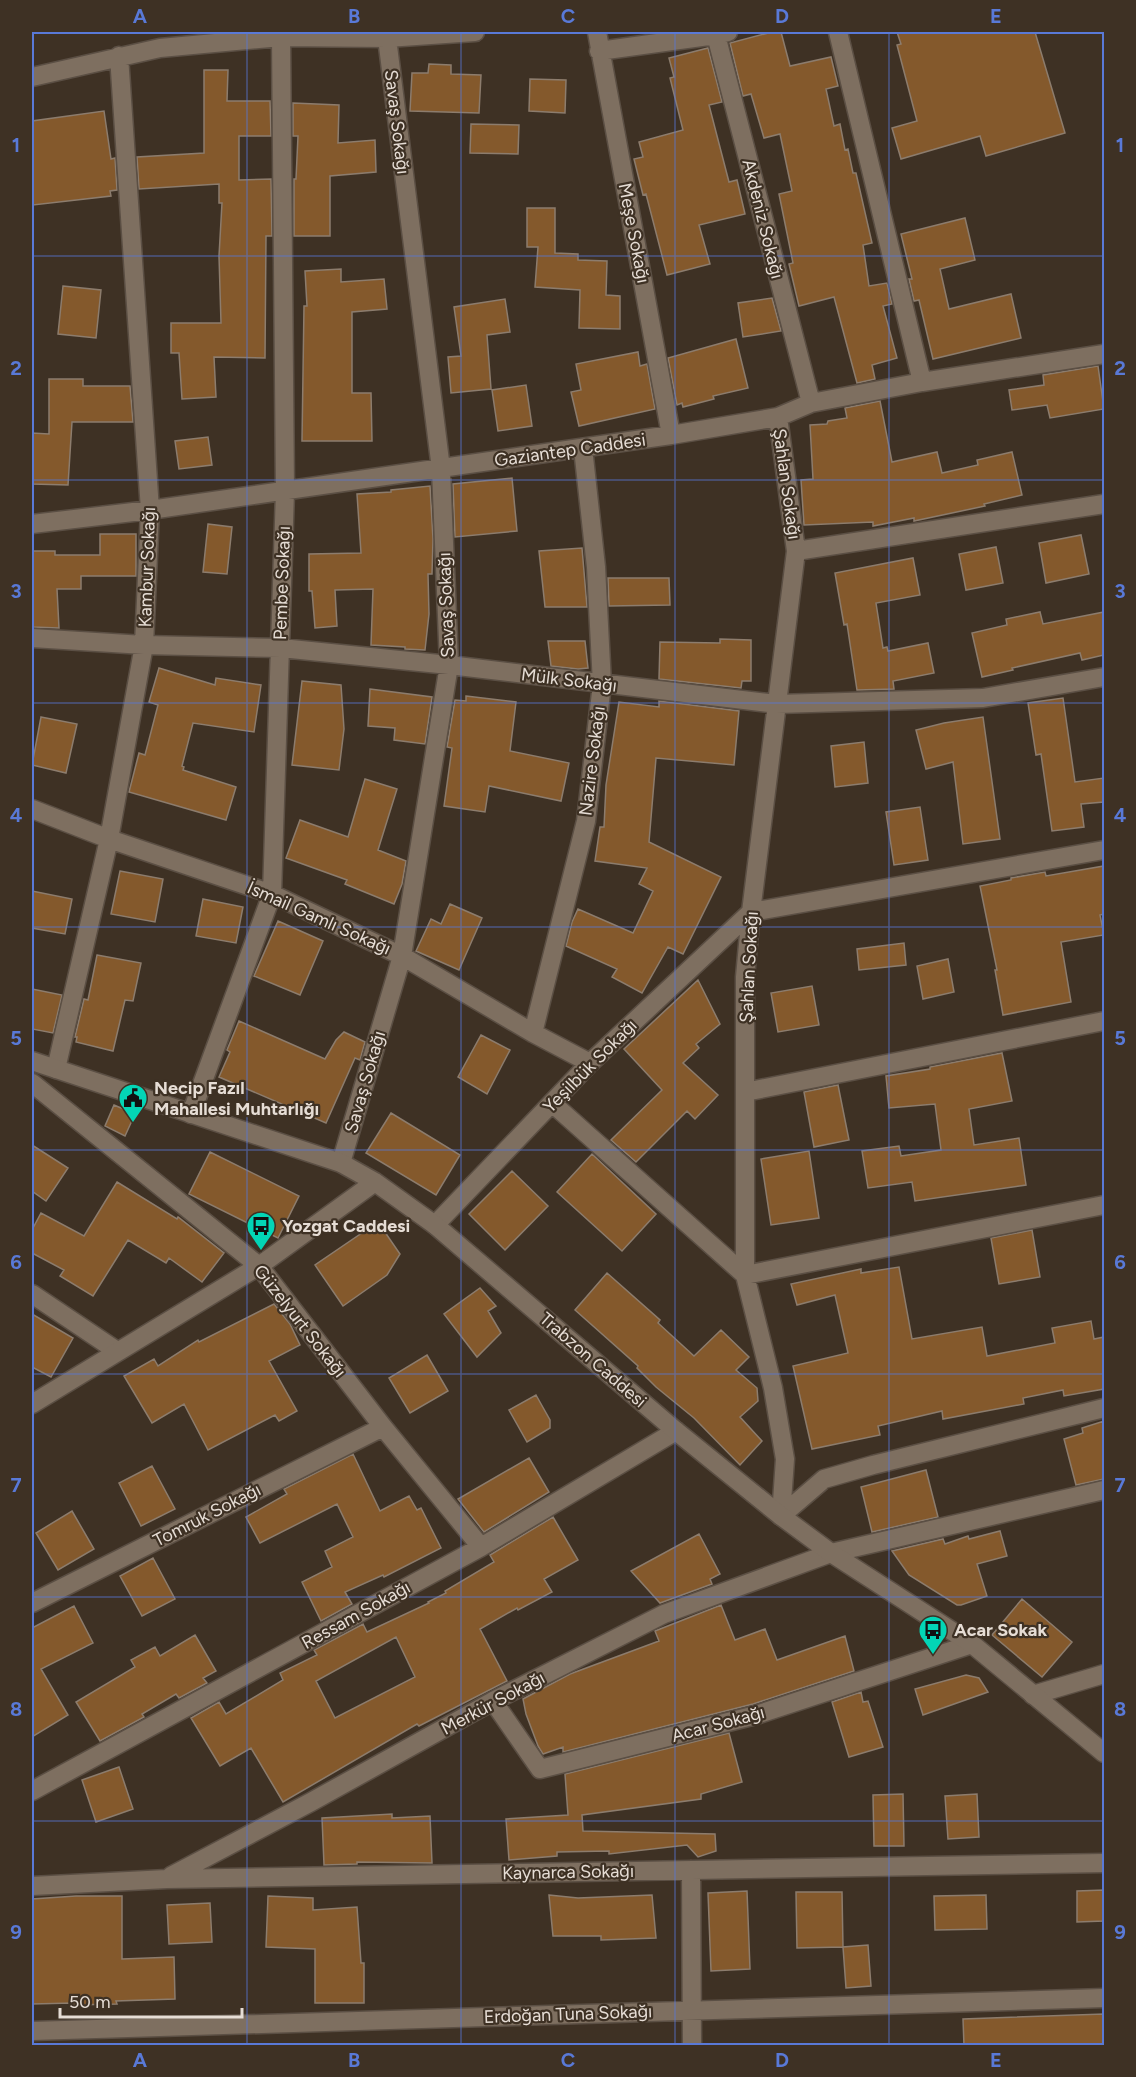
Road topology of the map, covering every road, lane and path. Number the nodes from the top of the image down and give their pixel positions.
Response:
1 (475, 32) edge
2 (597, 32) edge
3 (838, 32) edge
4 (722, 33) edge
5 (281, 37) junction
6 (387, 38) junction
7 (600, 51) junction
8 (119, 56) junction
9 (32, 78) edge
10 (1104, 354) edge
11 (922, 382) junction
12 (811, 403) junction
13 (777, 417) junction
14 (672, 435) junction
15 (583, 448) junction
16 (441, 468) junction
17 (285, 491) junction
18 (1104, 504) edge
19 (150, 510) junction
20 (32, 524) edge
21 (796, 551) junction
22 (32, 639) edge
23 (144, 645) junction
24 (280, 648) junction
25 (449, 665) junction
26 (1104, 677) edge
27 (602, 684) junction
28 (777, 704) junction
29 (32, 809) edge
30 (109, 839) junction
31 (1104, 850) edge
32 (272, 894) junction
33 (751, 912) junction
34 (402, 956) junction
35 (1104, 1021) edge
36 (533, 1033) junction
37 (32, 1061) edge
38 (590, 1063) junction
39 (56, 1069) junction
40 (32, 1083) edge
41 (745, 1092) junction
42 (552, 1103) junction
43 (191, 1114) junction
44 (341, 1164) junction
45 (375, 1182) junction
46 (1104, 1205) edge
47 (435, 1224) junction
48 (259, 1266) junction
49 (745, 1275) junction
50 (32, 1294) edge
51 (117, 1351) junction
52 (32, 1404) edge
53 (1104, 1408) edge
54 (382, 1427) junction
55 (676, 1431) junction
56 (1104, 1490) edge
57 (781, 1516) junction
58 (481, 1546) junction
59 (831, 1553) junction
60 (32, 1603) edge
61 (972, 1644) junction
62 (1104, 1674) edge
63 (1033, 1695) junction
64 (494, 1701) junction
65 (1104, 1753) edge
66 (32, 1791) edge
67 (1104, 1863) edge
68 (691, 1870) junction
69 (166, 1879) junction
70 (32, 1886) edge
71 (1104, 1998) edge
72 (692, 2010) junction
73 (32, 2031) edge
74 (692, 2046) edge

1 - 6 street
2 - 7 street, Meşe Sokağı
3 - 11 street
4 - 7 street
4 - 12 street, Akdeniz Sokağı
5 - 6 street
5 - 8 street
5 - 17 street, Pembe Sokağı
6 - 16 street, Savaş Sokağı
7 - 14 street, Meşe Sokağı
8 - 9 street
8 - 19 street, Kambur Sokağı
10 - 11 street, Gaziantep Caddesi
11 - 12 street, Gaziantep Caddesi
12 - 13 street, Gaziantep Caddesi
13 - 14 street, Gaziantep Caddesi
13 - 21 street, Şahlan Sokağı
14 - 15 street, Gaziantep Caddesi
15 - 16 street, Gaziantep Caddesi
15 - 27 street, Nazire Sokağı
16 - 17 street, Gaziantep Caddesi
16 - 25 street, Savaş Sokağı
17 - 19 street, Gaziantep Caddesi
17 - 24 street, Pembe Sokağı
18 - 21 street
19 - 20 street, Gaziantep Caddesi
19 - 23 street, Kambur Sokağı
21 - 28 street, Şahlan Sokağı
22 - 23 street, Mülk Sokağı
23 - 24 street, Mülk Sokağı
23 - 30 street, Kambur Sokağı
24 - 25 street, Mülk Sokağı
24 - 32 street, Pembe Sokağı
25 - 27 street, Mülk Sokağı
25 - 34 street, Savaş Sokağı
26 - 28 street, Mülk Sokağı
27 - 28 street, Mülk Sokağı
27 - 36 street, Nazire Sokağı
28 - 33 street, Şahlan Sokağı
29 - 30 street, İsmail Gamlı Sokağı
30 - 32 street, İsmail Gamlı Sokağı
30 - 39 street, Kambur Sokağı
31 - 33 street
32 - 34 street, İsmail Gamlı Sokağı
32 - 43 street, Pembe Sokağı
33 - 38 street, Yeşilbük Sokağı
33 - 41 street, Şahlan Sokağı
34 - 36 street, İsmail Gamlı Sokağı
34 - 44 street, Savaş Sokağı
35 - 41 street
36 - 38 street, İsmail Gamlı Sokağı
37 - 39 street, Trabzon Caddesi
38 - 42 street, Yeşilbük Sokağı
39 - 43 street, Trabzon Caddesi
40 - 48 street, Güzelyurt Sokağı
41 - 49 street, Şahlan Sokağı
42 - 47 street, Yeşilbük Sokağı
42 - 49 street
43 - 44 street, Trabzon Caddesi
44 - 45 street, Trabzon Caddesi
45 - 47 street, Trabzon Caddesi
45 - 48 street
46 - 49 street
47 - 55 street, Trabzon Caddesi
48 - 51 street
48 - 54 street, Güzelyurt Sokağı
49 - 57 street, Şahlan Sokağı
50 - 51 street
51 - 52 street
53 - 57 street
54 - 58 street, Güzelyurt Sokağı
54 - 60 street, Tomruk Sokağı
55 - 57 street, Trabzon Caddesi
55 - 58 street, Ressam Sokağı
56 - 59 street, Merkür Sokağı
57 - 59 street, Trabzon Caddesi
58 - 66 street, Ressam Sokağı
59 - 61 street, Trabzon Caddesi
59 - 64 street, Merkür Sokağı
61 - 63 street, Trabzon Caddesi
61 - 64 street, Acar Sokağı
62 - 63 street
63 - 65 street, Trabzon Caddesi
64 - 69 street, Merkür Sokağı
67 - 68 street, Kaynarca Sokağı
68 - 69 street, Kaynarca Sokağı
68 - 72 street
69 - 70 street, Kaynarca Sokağı
71 - 72 street, Erdoğan Tuna Sokağı
72 - 73 street, Erdoğan Tuna Sokağı
72 - 74 street

